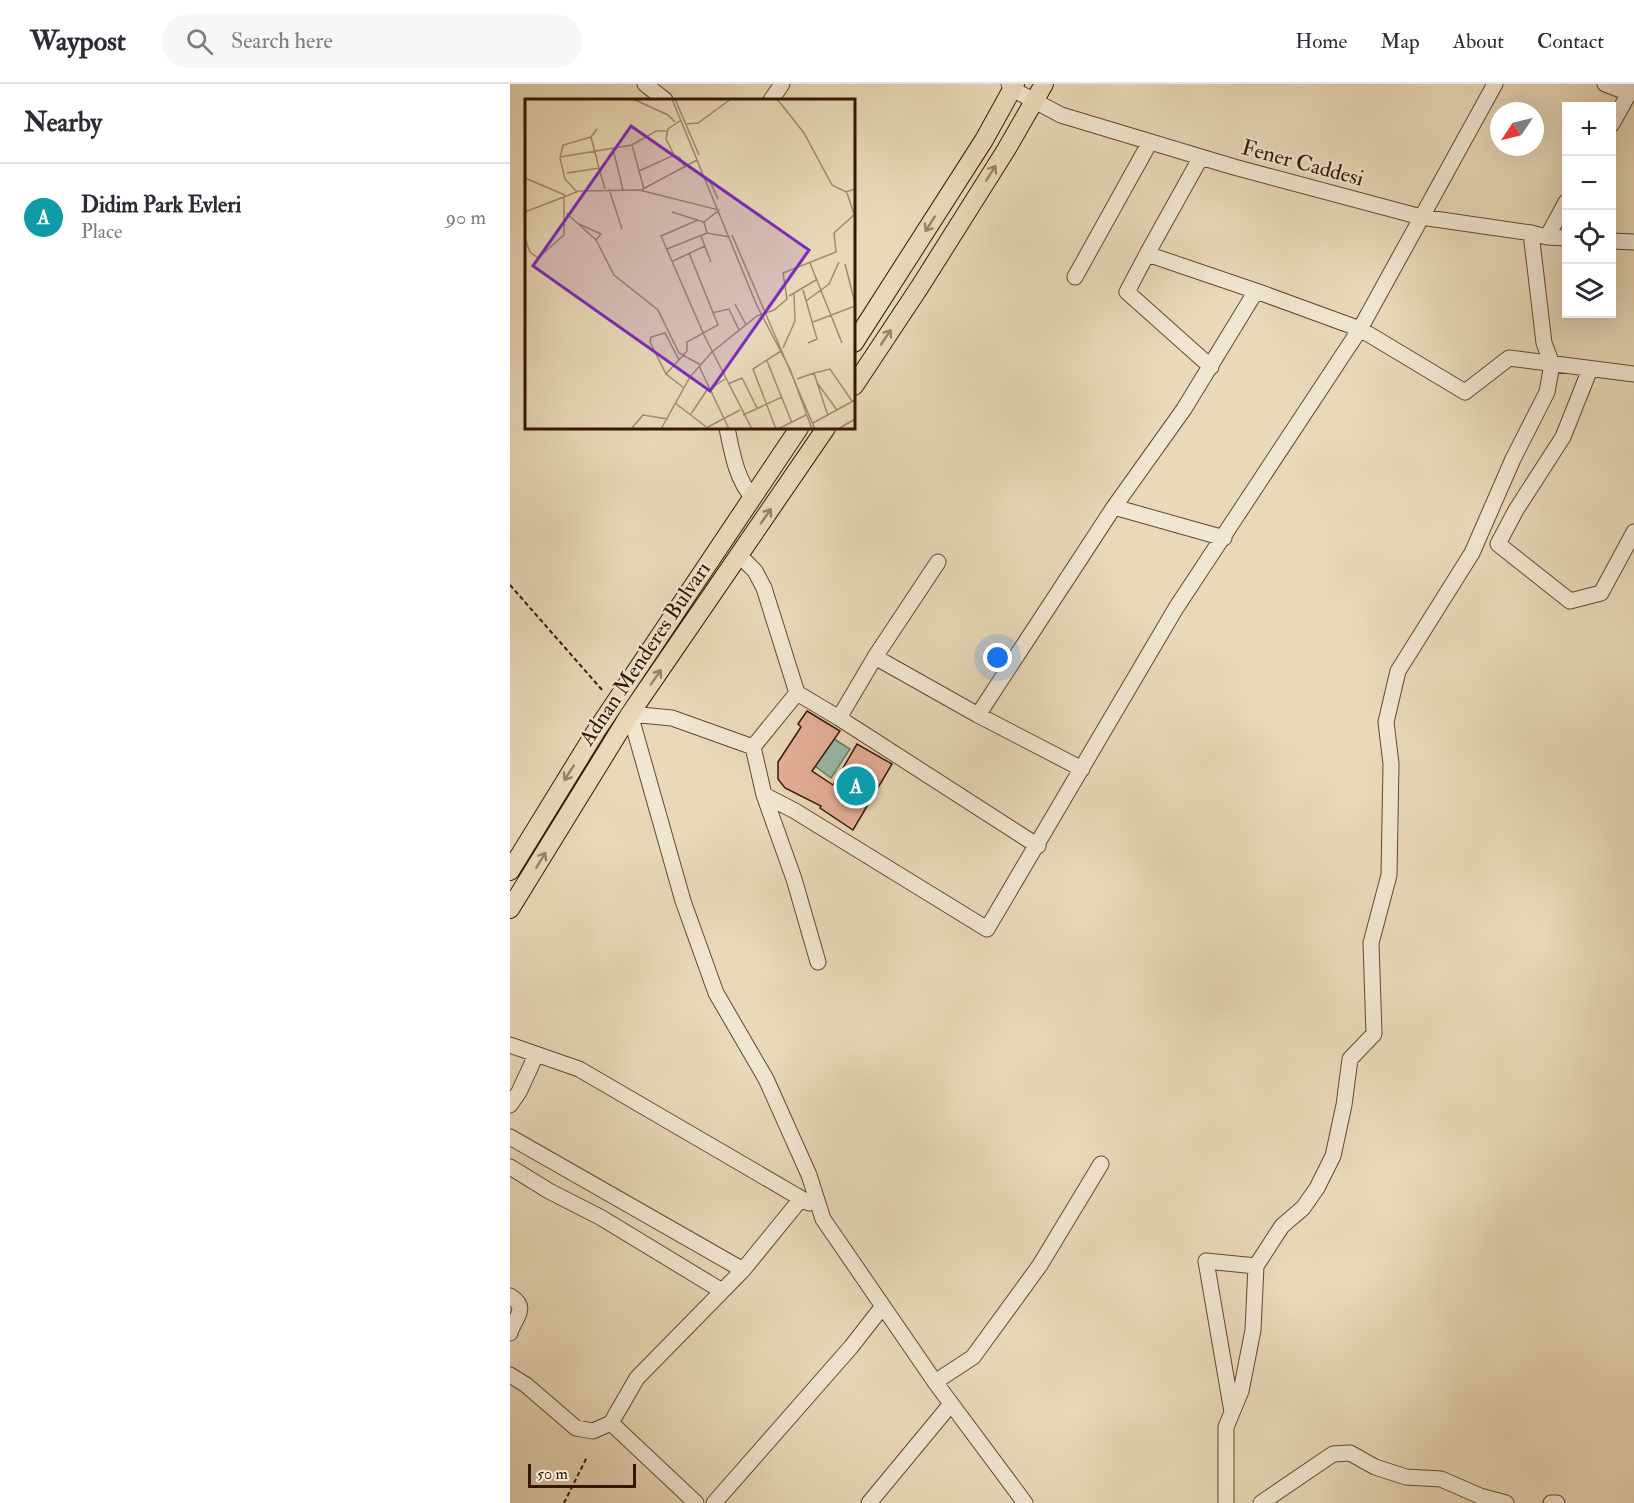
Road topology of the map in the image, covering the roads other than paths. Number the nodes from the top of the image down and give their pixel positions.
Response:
1 (645, 84) edge
2 (782, 84) edge
3 (1044, 84) edge
4 (1495, 84) edge
5 (1605, 84) edge
6 (1012, 86) edge
7 (1630, 97) edge
8 (664, 99) edge
9 (772, 99) edge
10 (1036, 101) junction
11 (1616, 117) edge
12 (1150, 142) junction
13 (1201, 158) junction
14 (1562, 209) edge
15 (1421, 217) junction
16 (1531, 233) junction
17 (1547, 237) junction
18 (1562, 238) edge
19 (1616, 241) edge
20 (1634, 242) edge
21 (1147, 254) junction
22 (1076, 277) dead end
23 (1256, 291) junction
24 (1360, 329) junction
25 (855, 341) edge
26 (1552, 364) junction
27 (1211, 367) junction
28 (1590, 369) junction
29 (1634, 374) edge
30 (855, 384) edge
31 (727, 429) edge
32 (798, 429) edge
33 (825, 429) edge
34 (753, 498) junction
35 (1495, 502) junction
36 (1114, 507) junction
37 (1516, 510) junction
38 (1634, 532) edge
39 (1224, 538) junction
40 (739, 555) junction
41 (938, 562) dead end
42 (876, 657) junction
43 (797, 693) junction
44 (630, 714) junction
45 (978, 715) junction
46 (839, 718) junction
47 (753, 747) junction
48 (1082, 770) junction
49 (765, 795) junction
50 (1038, 846) junction
51 (510, 871) edge
52 (510, 909) edge
53 (818, 962) dead end
54 (510, 1045) edge
55 (536, 1055) junction
56 (510, 1105) edge
57 (510, 1137) edge
58 (1101, 1164) dead end
59 (510, 1167) edge
60 (800, 1200) junction
61 (820, 1208) junction
62 (1256, 1266) junction
63 (743, 1270) junction
64 (722, 1291) junction
65 (510, 1296) edge
66 (883, 1306) junction
67 (510, 1333) edge
68 (510, 1375) edge
69 (935, 1382) junction
70 (951, 1404) junction
71 (1232, 1413) junction
72 (612, 1423) junction
73 (696, 1503) edge
74 (714, 1503) edge
75 (869, 1503) edge
76 (1025, 1503) edge
77 (1226, 1503) edge
78 (1261, 1503) edge
79 (1506, 1503) edge
80 (1551, 1503) edge
81 (1557, 1503) edge

1 - 8 street
2 - 9 street
3 - 10 main road
4 - 15 street
5 - 7 street
6 - 10 street, Fener Caddesi
6 -> 25 main road
7 - 11 street
10 - 12 street, Fener Caddesi
30 -> 10 main road
12 - 13 street, Fener Caddesi
12 - 22 street
13 - 15 street, Fener Caddesi
13 - 21 street
14 - 17 street
15 - 16 street, Fener Caddesi
15 - 24 street
16 - 17 street, Fener Caddesi
16 - 26 street
17 - 18 street, Fener Caddesi
19 - 20 street
21 - 23 street
21 - 27 street
23 - 24 street
23 - 27 street
24 - 26 street
24 - 39 street
26 - 28 street
26 - 35 street
27 - 36 street
28 - 29 street
28 - 37 street
31 - 34 street
32 - 34 main road, Adnan Menderes Bulvarı
40 -> 33 main road, Adnan Menderes Bulvarı
34 -> 51 main road, Adnan Menderes Bulvarı
35 - 37 street
35 - 62 street
36 - 39 street
36 - 45 street
37 - 38 street
39 - 48 street
40 - 43 street
44 -> 40 main road, Adnan Menderes Bulvarı
41 - 42 street
42 - 45 street
42 - 46 street
43 - 46 street
43 - 47 street
44 - 47 street
52 -> 44 main road, Adnan Menderes Bulvarı
44 - 61 street
45 - 48 street
46 - 50 street
47 - 49 street
48 - 50 street
49 - 50 street
49 - 53 street
54 - 55 street
55 - 56 street
55 - 60 street
57 - 63 street
58 - 69 street
59 - 64 street
60 - 61 street
60 - 63 street
61 - 66 street
62 - 71 street
62 - 71 street
63 - 64 street
64 - 72 street
65 - 67 street
66 - 69 street
66 - 74 street
68 - 72 street
69 - 70 street
70 - 75 street
70 - 76 street
71 - 77 street
72 - 73 street
78 - 79 street
80 - 81 street

